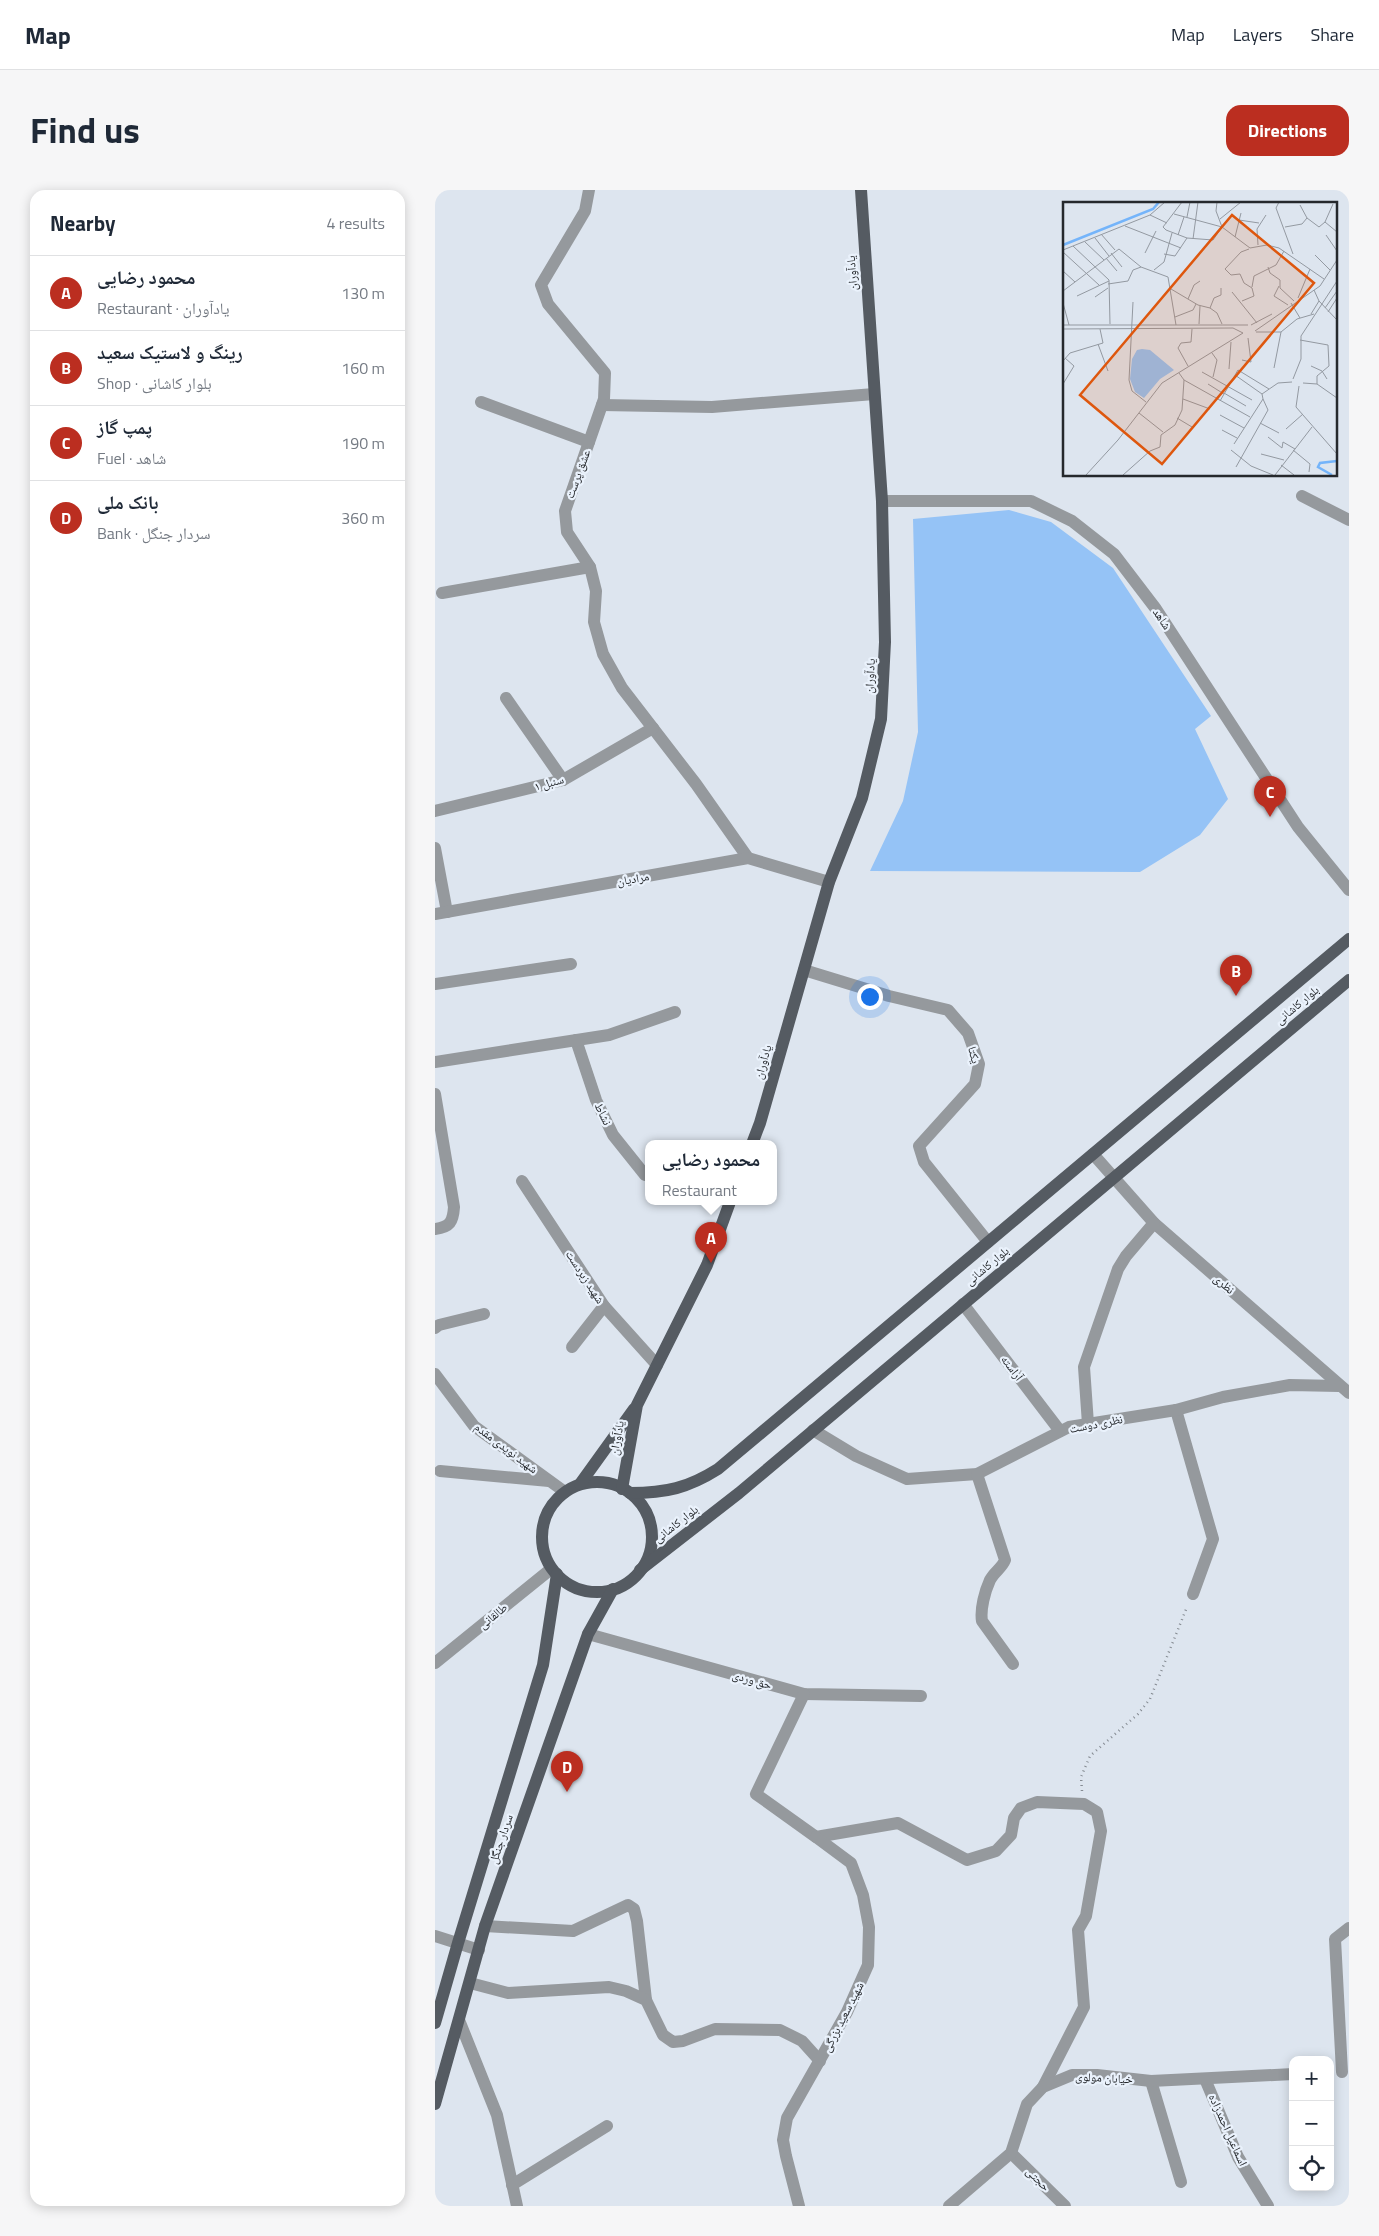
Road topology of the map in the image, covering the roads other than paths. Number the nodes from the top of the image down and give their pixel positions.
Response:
1 (589, 190) edge
2 (861, 190) edge
3 (875, 394) junction
4 (481, 402) dead end
5 (602, 404) junction
6 (589, 442) junction
7 (1302, 496) dead end
8 (882, 501) junction
9 (1349, 520) edge
10 (590, 567) junction
11 (443, 593) dead end
12 (506, 698) dead end
13 (653, 728) junction
14 (563, 780) junction
15 (435, 811) edge
16 (435, 848) edge
17 (748, 858) junction
18 (829, 882) junction
19 (1349, 890) edge
20 (441, 913) edge
21 (1349, 939) edge
22 (571, 964) dead end
23 (804, 970) junction
24 (1349, 980) edge
25 (435, 984) edge
26 (675, 1012) dead end
27 (576, 1040) junction
28 (435, 1062) edge
29 (435, 1094) edge
30 (754, 1140) edge
31 (1093, 1154) junction
32 (441, 1174) edge
33 (645, 1175) edge
34 (1113, 1178) junction
35 (522, 1181) dead end
36 (730, 1205) edge
37 (1154, 1223) junction
38 (435, 1229) edge
39 (988, 1242) junction
40 (963, 1304) junction
41 (604, 1306) junction
42 (484, 1314) dead end
43 (435, 1328) edge
44 (572, 1347) dead end
45 (657, 1365) junction
46 (435, 1374) edge
47 (1344, 1389) edge
48 (637, 1405) junction
49 (1176, 1410) junction
50 (1088, 1424) junction
51 (813, 1430) junction
52 (1060, 1432) junction
53 (440, 1471) dead end
54 (977, 1474) junction
55 (550, 1481) junction
56 (580, 1484) junction
57 (626, 1491) junction
58 (565, 1492) junction
59 (641, 1570) junction
60 (554, 1571) junction
61 (613, 1589) junction
62 (1193, 1594) road end
63 (588, 1634) junction
64 (435, 1663) edge
65 (1013, 1664) dead end
66 (804, 1694) junction
67 (921, 1696) dead end
68 (816, 1837) junction
69 (485, 1926) junction
70 (1349, 1928) edge
71 (435, 1936) edge
72 (458, 1943) junction
73 (479, 1950) junction
74 (470, 1983) junction
75 (646, 2000) junction
76 (459, 2020) junction
77 (435, 2023) edge
78 (820, 2061) junction
79 (1343, 2073) edge
80 (1289, 2074) edge
81 (1205, 2079) junction
82 (1151, 2081) junction
83 (1043, 2086) junction
84 (435, 2104) edge
85 (607, 2126) dead end
86 (1011, 2153) junction
87 (1181, 2182) dead end
88 (513, 2185) junction
89 (517, 2206) edge
90 (799, 2206) edge
91 (949, 2206) edge
92 (1065, 2206) edge
93 (1268, 2206) edge

1 - 5 street, عشق پرست
2 - 3 main road, یادآوران
3 - 5 street
3 - 8 main road, یادآوران
4 - 6 street
5 - 6 street, عشق پرست
6 - 10 street, عشق پرست
7 - 9 street
8 - 18 main road, یادآوران
8 - 19 street, شاهد
10 - 11 street
10 - 13 street, عشق پرست
12 - 14 street
13 - 14 street, سنبل ۱
13 - 17 street, عشق پرست
14 - 15 street, سنبل ۱
16 - 20 street
17 - 18 street, مرادیان
17 - 20 street, مرادیان
18 - 23 main road, یادآوران
21 - 31 main road, بلوار کاشانی
22 - 25 street
23 - 30 main road, یادآوران
23 - 39 street, یکتا
24 - 34 main road, بلوار کاشانی
26 - 27 street
27 - 28 street
27 - 33 street, نشاط
29 - 32 street
31 - 34 street, نظری
31 - 39 main road, بلوار کاشانی
32 - 38 street
34 - 37 street, نظری
34 - 40 main road, بلوار کاشانی
35 - 41 street, شهید زبردست
36 - 45 main road, یادآوران
37 - 47 street, نظری
37 - 50 street
39 - 57 main road, بلوار کاشانی
40 - 51 main road, بلوار کاشانی
40 - 52 street, آراسته
41 - 44 street
41 - 45 street, شهید زبردست
42 - 43 street
45 - 48 main road, یادآوران
46 - 55 street, شهید نویدی مقدم
47 - 49 street, نظری دوست
48 - 56 main road
48 - 57 main road, یادآوران
49 - 50 street, نظری دوست
49 - 62 street
50 - 52 street, نظری دوست
51 - 54 street, نظری دوست
51 - 59 main road, بلوار کاشانی
52 - 54 street, نظری دوست
53 - 55 street
54 - 65 street
55 - 58 street, شهید نویدی مقدم
56 - 57 main road
56 - 58 main road
57 - 59 main road
58 - 60 main road
59 - 61 main road
60 - 61 main road
60 - 64 street, طالقانی
60 - 72 main road, سردار جنگل
61 - 63 main road, سردار جنگل
63 - 66 street, حق وردی
63 - 69 main road, سردار جنگل
66 - 67 street, حق وردی
66 - 68 street, شهید سعید بزرگی
68 - 78 street, شهید سعید بزرگی
68 - 83 street
69 - 73 main road, سردار جنگل
69 - 75 street
70 - 79 street
71 - 72 street
72 - 73 street
72 - 77 main road, سردار جنگل
73 - 74 main road, سردار جنگل
74 - 75 street
74 - 76 main road, سردار جنگل
75 - 78 street
76 - 84 main road, سردار جنگل
76 - 88 street
78 - 90 street, شهید سعید بزرگی
80 - 81 street, خیابان مولوی
81 - 82 street, خیابان مولوی
81 - 93 street, اسماعیل احمدزاده
82 - 83 street, خیابان مولوی
82 - 87 street
83 - 86 street, خیابان مولوی
85 - 88 street
86 - 91 street
86 - 92 street, حجتی
88 - 89 street

